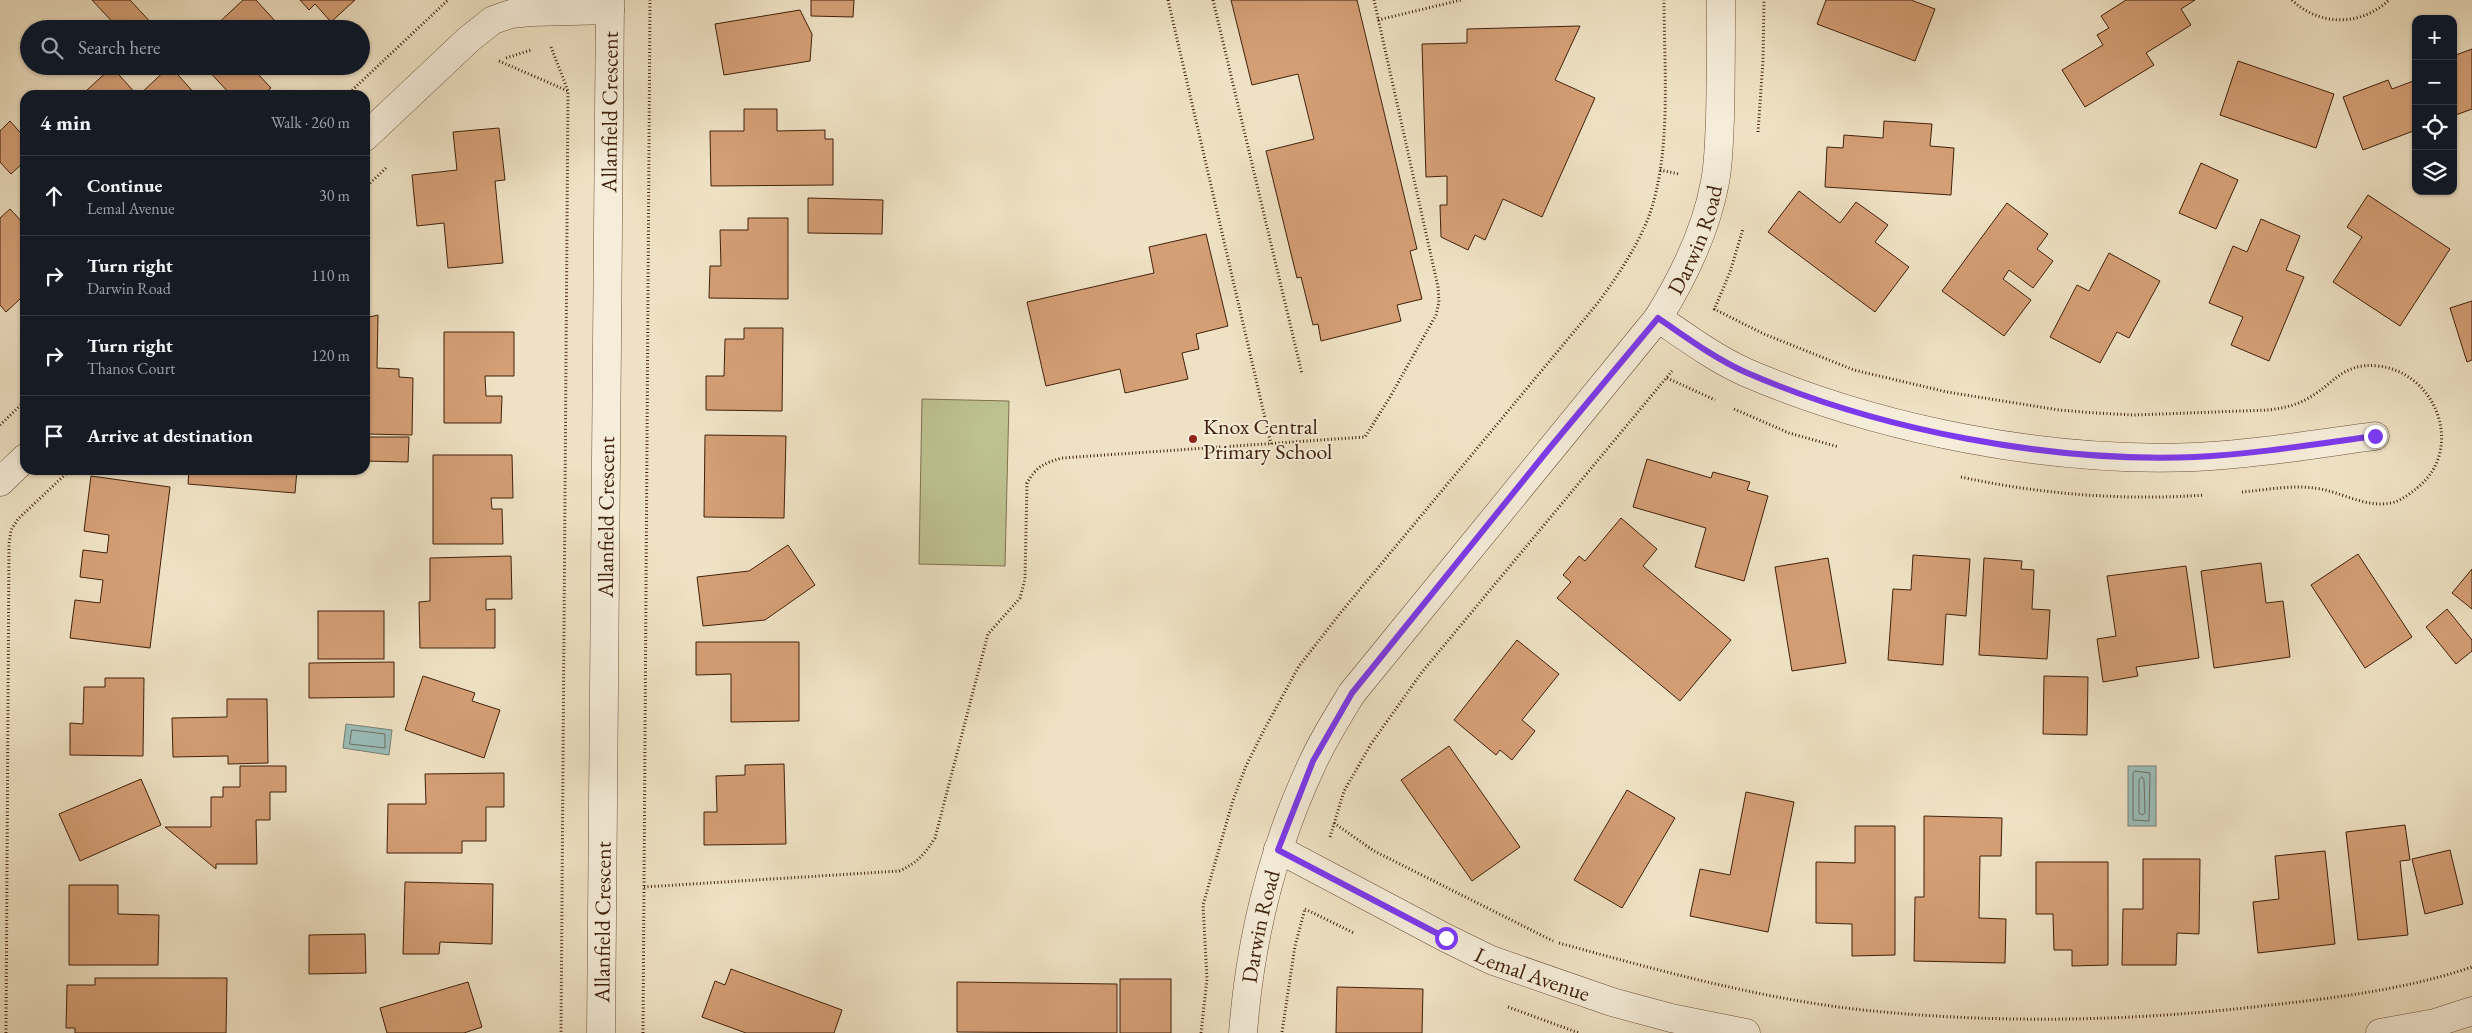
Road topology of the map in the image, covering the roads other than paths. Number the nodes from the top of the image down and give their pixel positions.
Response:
1 (1721, 0) edge
2 (610, 5) edge
3 (370, 132) edge
4 (1658, 318) junction
5 (2375, 436) dead end
6 (20, 463) edge
7 (0, 482) edge
8 (1278, 850) junction
9 (2472, 1011) edge
10 (601, 1033) edge
11 (1243, 1033) edge
12 (1746, 1033) edge
13 (2380, 1033) edge

1 - 4 street, Darwin Road
2 - 3 street
2 - 10 street, Allanfield Crescent
4 - 5 street
4 - 8 street, Darwin Road
6 - 7 street
8 - 11 street, Darwin Road
8 - 12 street, Lemal Avenue
9 - 13 street

